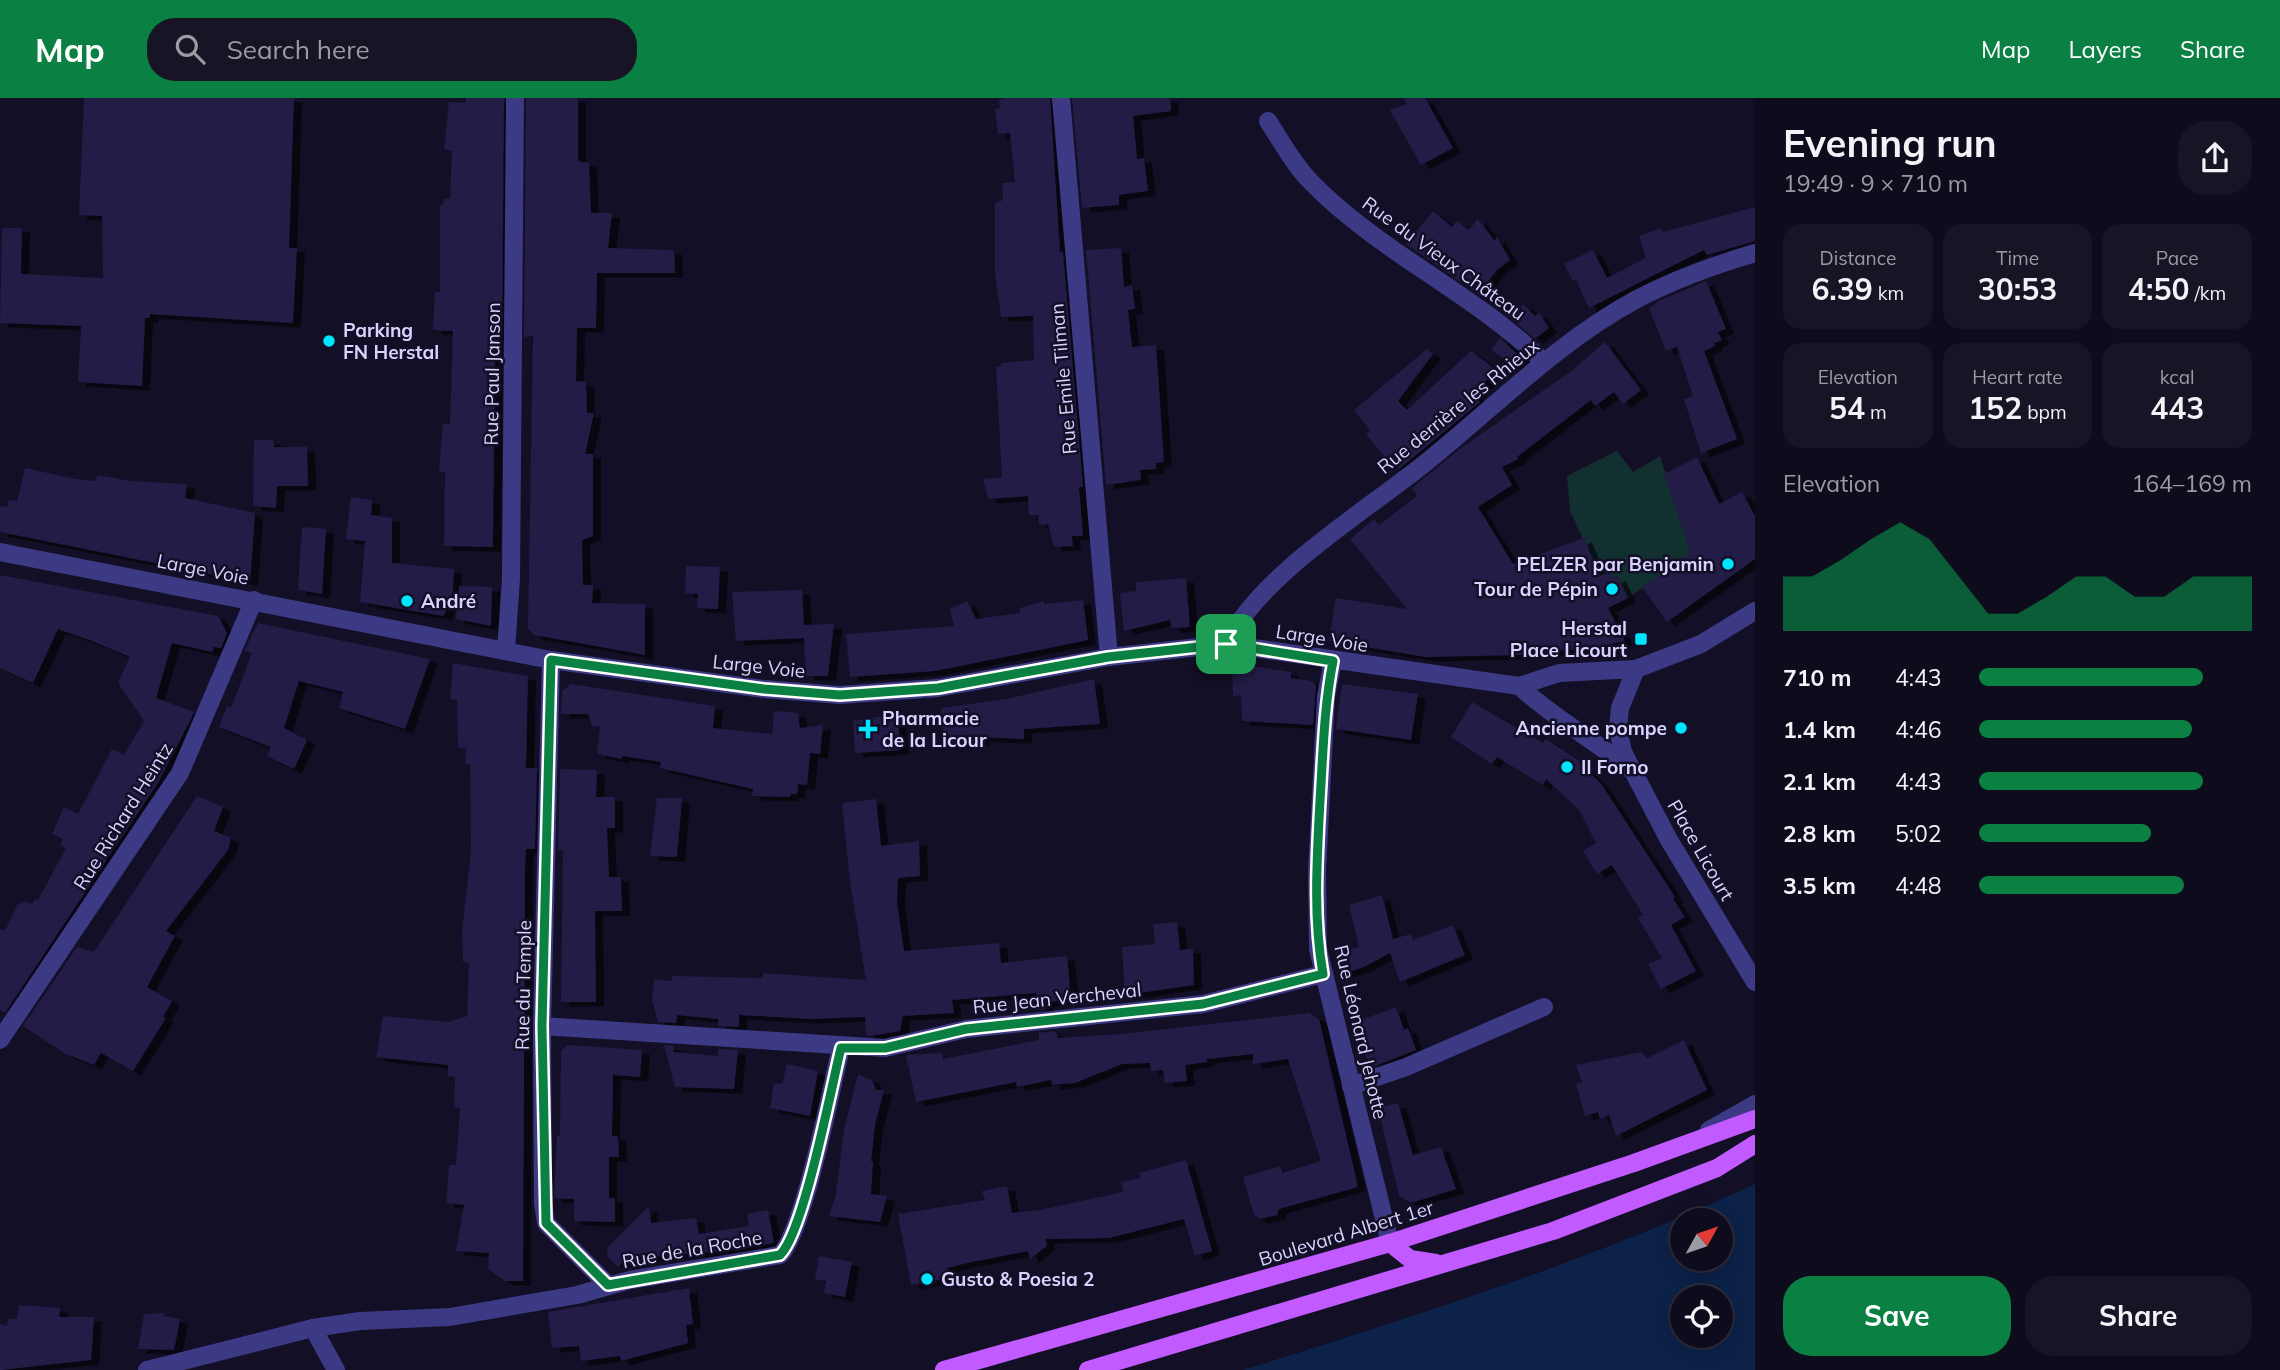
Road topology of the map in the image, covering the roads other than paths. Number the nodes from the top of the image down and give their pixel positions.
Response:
1 (515, 98) edge
2 (1061, 98) edge
3 (1268, 121) dead end
4 (1755, 253) edge
5 (1544, 362) junction
6 (0, 552) edge
7 (254, 600) junction
8 (1755, 611) edge
9 (1226, 644) junction
10 (506, 651) junction
11 (1108, 657) junction
12 (551, 660) junction
13 (1333, 661) junction
14 (1636, 669) junction
15 (1519, 685) junction
16 (1634, 774) junction
17 (1323, 974) junction
18 (1755, 982) edge
19 (1544, 1007) dead end
20 (542, 1026) junction
21 (0, 1040) edge
22 (841, 1048) junction
23 (1351, 1086) junction
24 (1755, 1104) edge
25 (1755, 1119) edge
26 (1755, 1144) edge
27 (1668, 1151) junction
28 (1390, 1242) junction
29 (1447, 1263) junction
30 (608, 1285) junction
31 (313, 1328) junction
32 (147, 1370) edge
33 (336, 1370) edge
34 (944, 1370) edge
35 (1088, 1370) edge

1 - 10 street, Rue Paul Janson
2 - 11 street, Rue Emile Tilman
3 - 5 street, Rue du Vieux Château
4 - 5 street, Rue derrière les Rhieux
5 - 9 street, Rue derrière les Rhieux
6 - 7 street, Large Voie
7 - 10 street, Large Voie
7 - 21 street, Rue Richard Heintz
8 - 14 street
9 - 11 street, Large Voie
9 - 13 street, Large Voie
10 - 12 street, Large Voie
11 - 12 street, Large Voie
12 - 20 street, Rue du Temple
13 - 15 street, Large Voie
13 - 17 street, Rue Léonard Jehotte
14 - 15 street
14 - 16 street, Place Licourt
15 - 16 street, Place Licourt
16 - 18 street, Place Licourt
17 - 22 street, Rue Jean Vercheval
17 - 23 street, Rue Léonard Jehotte
19 - 23 street
20 - 22 street, Rue Jean Vercheval
20 - 30 street, Rue du Temple
22 - 30 street, Rue de la Roche
23 - 28 street, Rue Léonard Jehotte
24 - 27 street
25 - 27 main road, Boulevard Albert 1er
26 - 29 main road
27 - 28 main road, Boulevard Albert 1er
28 - 29 main road
28 - 34 main road, Boulevard Albert 1er
29 - 35 main road
30 - 31 street, Rue de la Roche
31 - 32 street, Rue de la Roche
31 - 33 street

